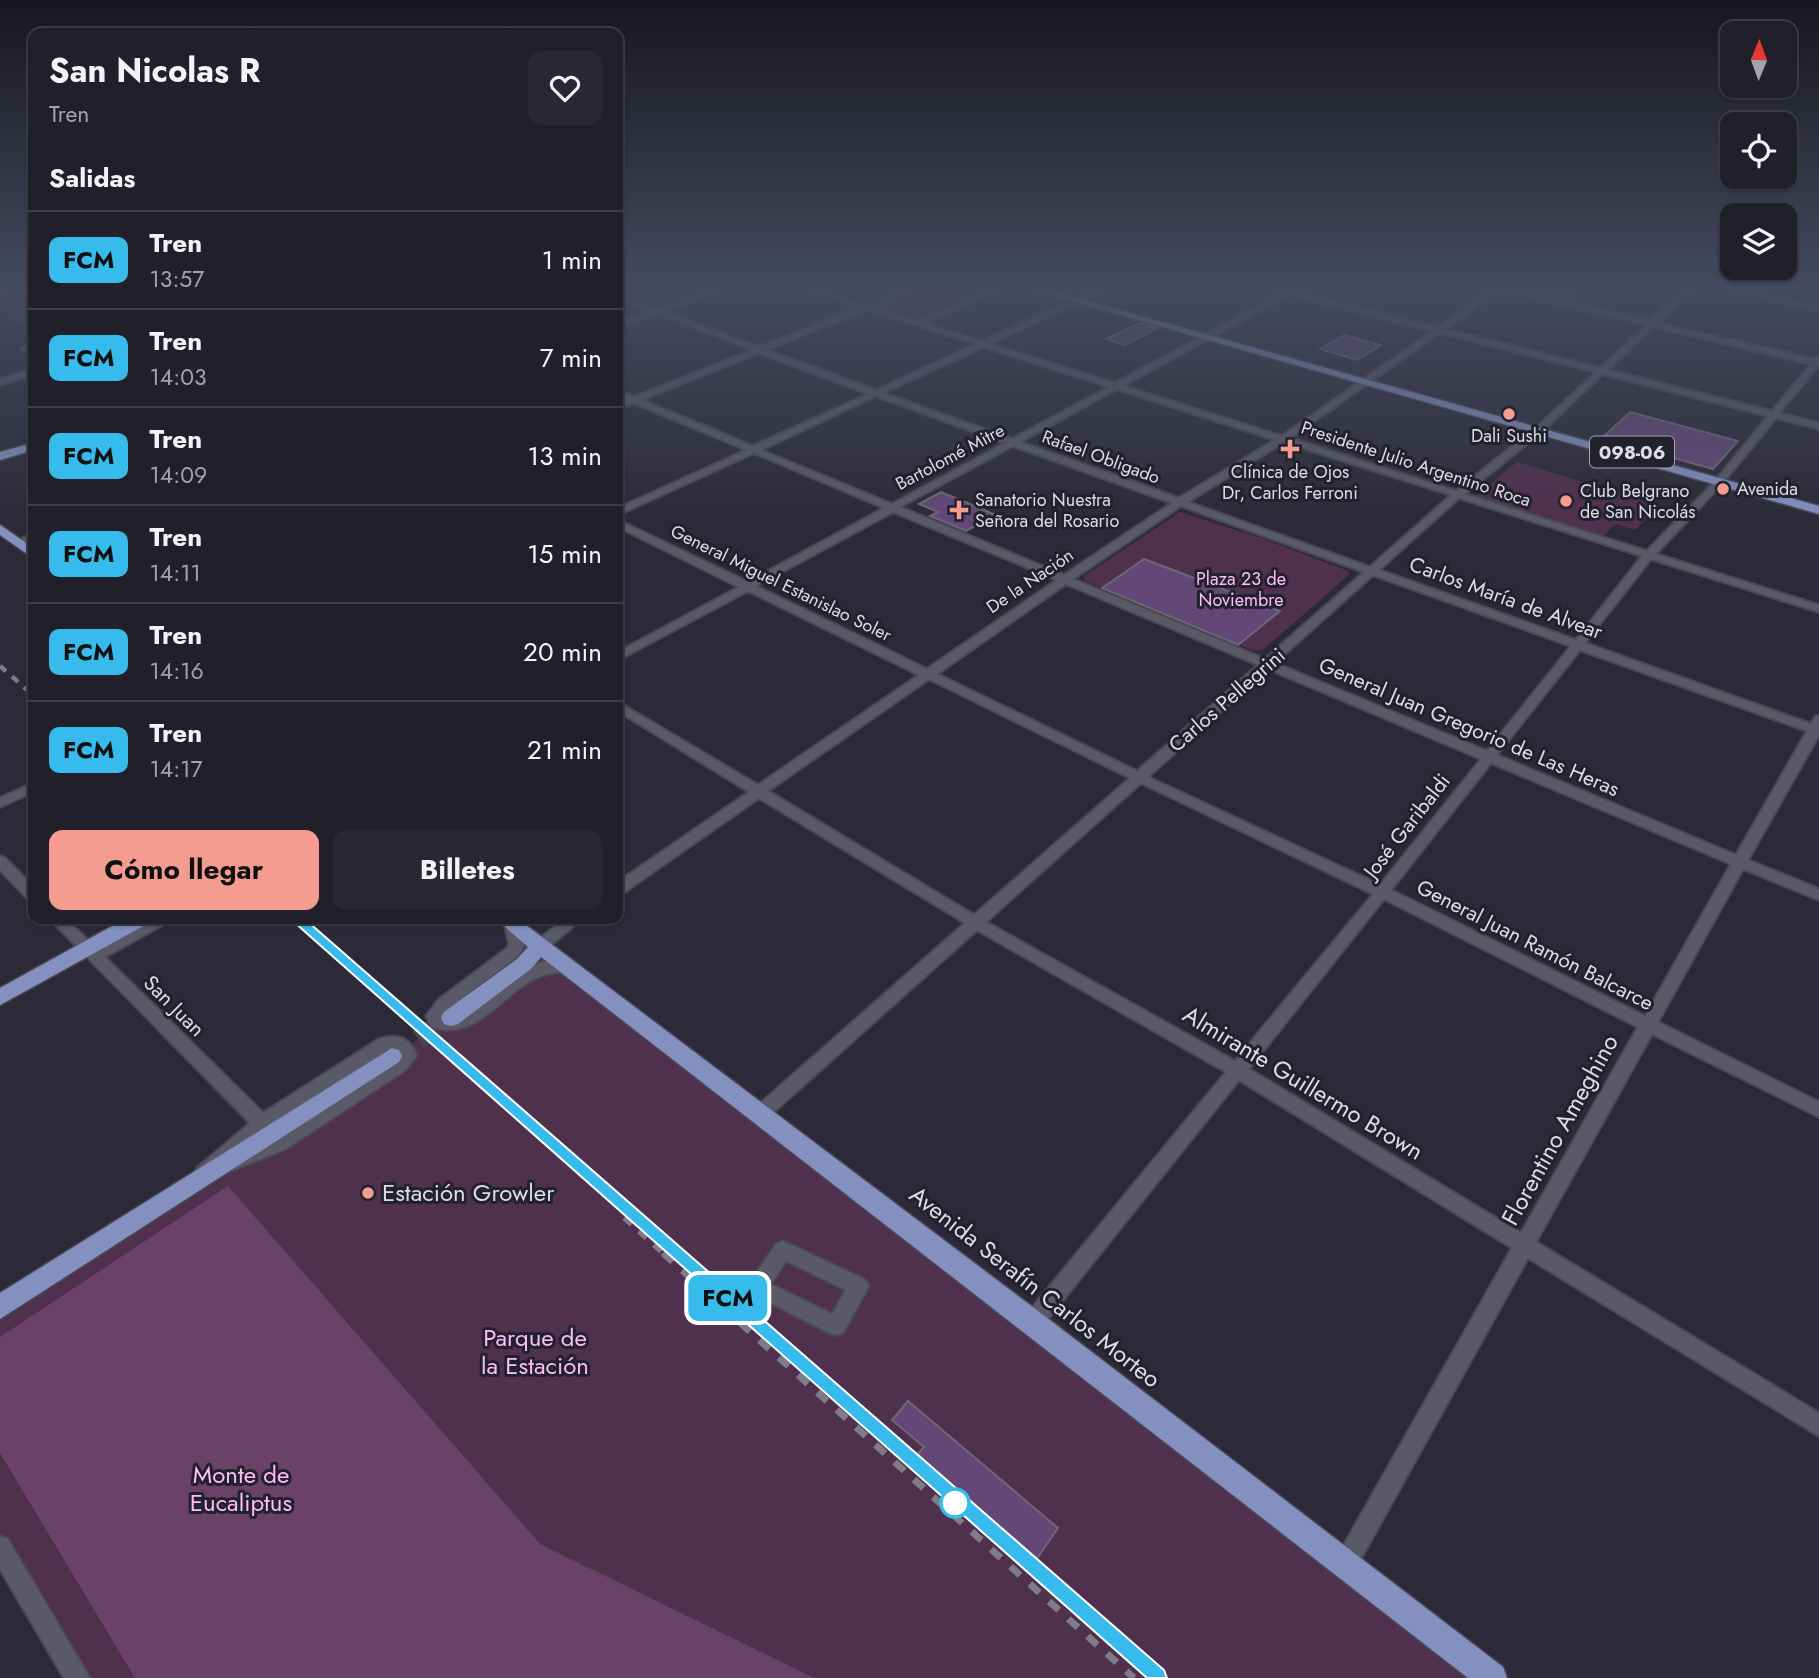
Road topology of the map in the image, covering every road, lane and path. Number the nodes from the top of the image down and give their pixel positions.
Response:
1 (718, 365) edge
2 (801, 365) edge
3 (935, 365) edge
4 (1046, 365) edge
5 (1152, 365) edge
6 (1316, 365) edge
7 (1389, 365) edge
8 (1582, 365) edge
9 (1610, 365) edge
10 (1814, 365) edge
11 (1604, 371) junction
12 (28, 374) edge
13 (1368, 380) junction
14 (0, 382) edge
15 (1112, 387) junction
16 (875, 393) junction
17 (623, 395) edge
18 (633, 400) junction
19 (623, 404) edge
20 (1772, 414) junction
21 (1819, 426) edge
22 (1540, 429) junction
23 (1283, 439) junction
24 (1011, 442) junction
25 (28, 448) edge
26 (752, 450) junction
27 (0, 456) edge
28 (1721, 479) junction
29 (1456, 496) junction
30 (1180, 502) junction
31 (1819, 504) edge
32 (890, 507) junction
33 (623, 510) edge
34 (1819, 510) edge
35 (623, 525) edge
36 (0, 529) edge
37 (28, 539) edge
38 (18, 542) junction
39 (28, 550) edge
40 (1650, 555) junction
41 (1373, 570) junction
42 (1066, 580) junction
43 (746, 586) junction
44 (1819, 609) edge
45 (1578, 644) junction
46 (623, 654) edge
47 (1268, 664) junction
48 (929, 674) junction
49 (623, 709) edge
50 (1817, 727) edge
51 (1488, 755) junction
52 (1138, 777) junction
53 (28, 789) edge
54 (759, 790) junction
55 (0, 803) edge
56 (1738, 860) junction
57 (0, 861) edge
58 (623, 885) edge
59 (28, 890) edge
60 (1382, 892) junction
61 (1819, 895) edge
62 (974, 922) junction
63 (62, 924) edge
64 (123, 924) edge
65 (132, 924) edge
66 (149, 924) edge
67 (510, 924) edge
68 (512, 924) edge
69 (569, 924) edge
70 (540, 946) junction
71 (88, 950) junction
72 (562, 965) junction
73 (0, 997) edge
74 (451, 1018) tunnel mouth
75 (1646, 1024) junction
76 (392, 1056) tunnel mouth
77 (1237, 1070) junction
78 (1819, 1110) edge
79 (761, 1113) junction
80 (262, 1123) junction
81 (203, 1174) junction
82 (1524, 1244) junction
83 (0, 1307) edge
84 (1033, 1322) junction
85 (836, 1326) joint
86 (1819, 1424) edge
87 (0, 1547) edge
88 (1345, 1564) junction
89 (70, 1675) edge
90 (1492, 1678) edge

1 - 18 street
2 - 16 street, Rafael Obligado
3 - 16 street
4 - 15 street, Presidente Julio Argentino Roca
5 - 15 street, Bartolomé Mitre
6 - 13 main road, 098-06
7 - 13 street, De la Nación
8 - 11 street
9 - 11 street, Carlos Pellegrini
10 - 20 street, José Garibaldi
11 - 20 street
11 - 22 street, Carlos Pellegrini
12 - 14 street
13 - 22 main road, 098-06
13 - 23 street, De la Nación
15 - 23 street, Presidente Julio Argentino Roca
15 - 24 street, Bartolomé Mitre
16 - 24 street, Rafael Obligado
16 - 26 street
17 - 18 street, General Juan Gregorio de Las Heras
18 - 19 street
18 - 26 street, General Juan Gregorio de Las Heras
20 - 21 street
20 - 28 street, José Garibaldi
22 - 28 main road, 098-06
22 - 29 street, Carlos Pellegrini
23 - 29 street, Presidente Julio Argentino Roca
23 - 30 street, De la Nación
24 - 30 street, Rafael Obligado
24 - 32 street, Bartolomé Mitre
25 - 27 main road
26 - 32 street, General Juan Gregorio de Las Heras
26 - 33 street
28 - 31 main road, 098-06
28 - 34 main road, 098-06
28 - 40 street, José Garibaldi
29 - 40 street, Presidente Julio Argentino Roca
29 - 41 street, Carlos Pellegrini
30 - 41 street, Carlos María de Alvear
30 - 42 street, De la Nación
32 - 42 street, General Juan Gregorio de Las Heras
32 - 43 street, Bartolomé Mitre
35 - 43 street, General Miguel Estanislao Soler
36 - 38 main road
37 - 38 street
38 - 39 main road
40 - 44 street, Presidente Julio Argentino Roca
40 - 45 street, José Garibaldi
41 - 45 street, Carlos María de Alvear
41 - 47 street, Carlos Pellegrini
42 - 47 street, General Juan Gregorio de Las Heras
42 - 48 street, De la Nación
43 - 46 street, Bartolomé Mitre
43 - 48 street, General Miguel Estanislao Soler
45 - 50 street, Carlos María de Alvear
45 - 51 street, José Garibaldi
47 - 51 street, General Juan Gregorio de Las Heras
47 - 52 street, Carlos Pellegrini
48 - 52 street, General Juan Ramón Balcarce
48 - 54 street, De la Nación
49 - 54 street, Almirante Guillermo Brown
50 - 56 street, Florentino Ameghino
51 - 56 street, General Juan Gregorio de Las Heras
51 - 60 street, José Garibaldi
52 - 60 street, General Juan Ramón Balcarce
52 - 62 street, Carlos Pellegrini
53 - 55 street
54 - 58 street, De la Nación
54 - 62 street, Almirante Guillermo Brown
56 - 61 street, General Juan Gregorio de Las Heras
56 - 75 street, Florentino Ameghino
57 - 59 street
60 - 75 street, General Juan Ramón Balcarce
60 - 77 street, José Garibaldi
62 - 77 street, Almirante Guillermo Brown
62 - 79 street, Carlos Pellegrini
63 - 71 street, San Juan
64 - 71 street
65 - 71 main road
66 - 71 street
67 - 72 street
68 - 70 main road, Avenida Serafín Carlos Morteo
69 - 70 street
70 - 72 main road, Avenida Serafín Carlos Morteo
70 - 74 main road
71 - 73 main road
71 - 80 street, San Juan
72 - 79 main road, Avenida Serafín Carlos Morteo
75 - 78 street, General Juan Ramón Balcarce
75 - 82 street, Florentino Ameghino
76 - 81 main road
77 - 82 street, Almirante Guillermo Brown
77 - 84 street, José Garibaldi
79 - 84 main road, Avenida Serafín Carlos Morteo
80 - 81 street
80 - 81 street
81 - 83 main road
82 - 86 street, Almirante Guillermo Brown
82 - 88 street, Florentino Ameghino
84 - 88 main road, Avenida Serafín Carlos Morteo
85 - 85 street
87 - 89 street
88 - 90 main road, Avenida Serafín Carlos Morteo

